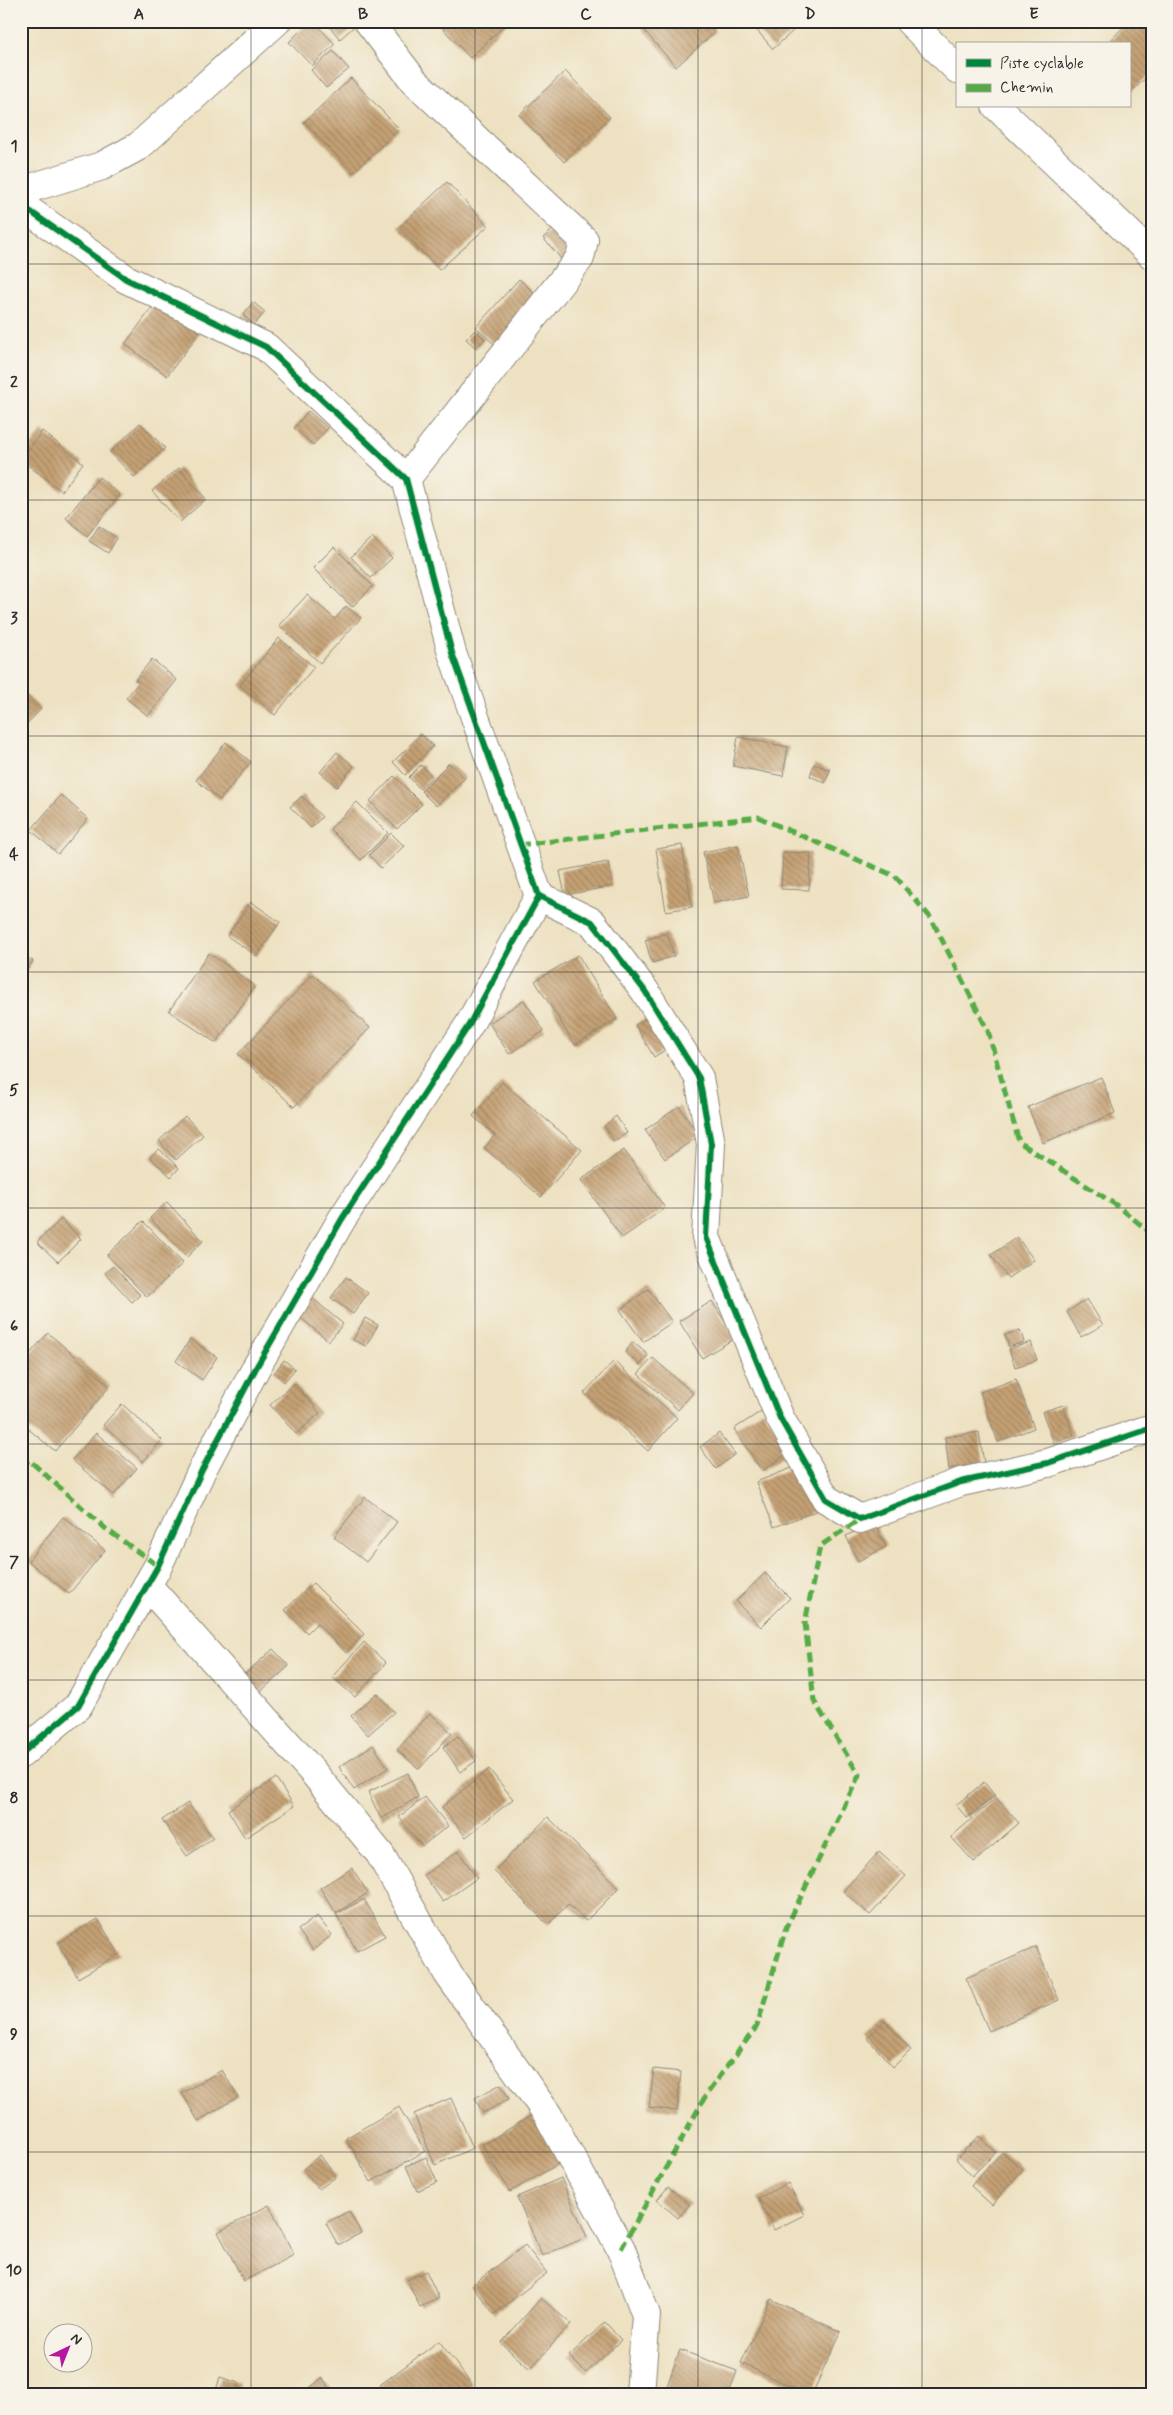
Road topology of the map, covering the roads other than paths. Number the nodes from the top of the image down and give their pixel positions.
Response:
1 (277, 21) edge
2 (368, 21) edge
3 (909, 21) edge
4 (956, 68) edge
5 (998, 108) edge
6 (21, 191) edge
7 (21, 205) edge
8 (1152, 255) edge
9 (406, 479) junction
10 (539, 896) junction
11 (1152, 1428) edge
12 (147, 1585) junction
13 (21, 1754) edge
14 (640, 2394) edge

1 - 6 street
2 - 9 street
3 - 4 street
5 - 8 street
7 - 9 street
9 - 10 street
10 - 11 street
10 - 12 street
12 - 13 street
12 - 14 street

